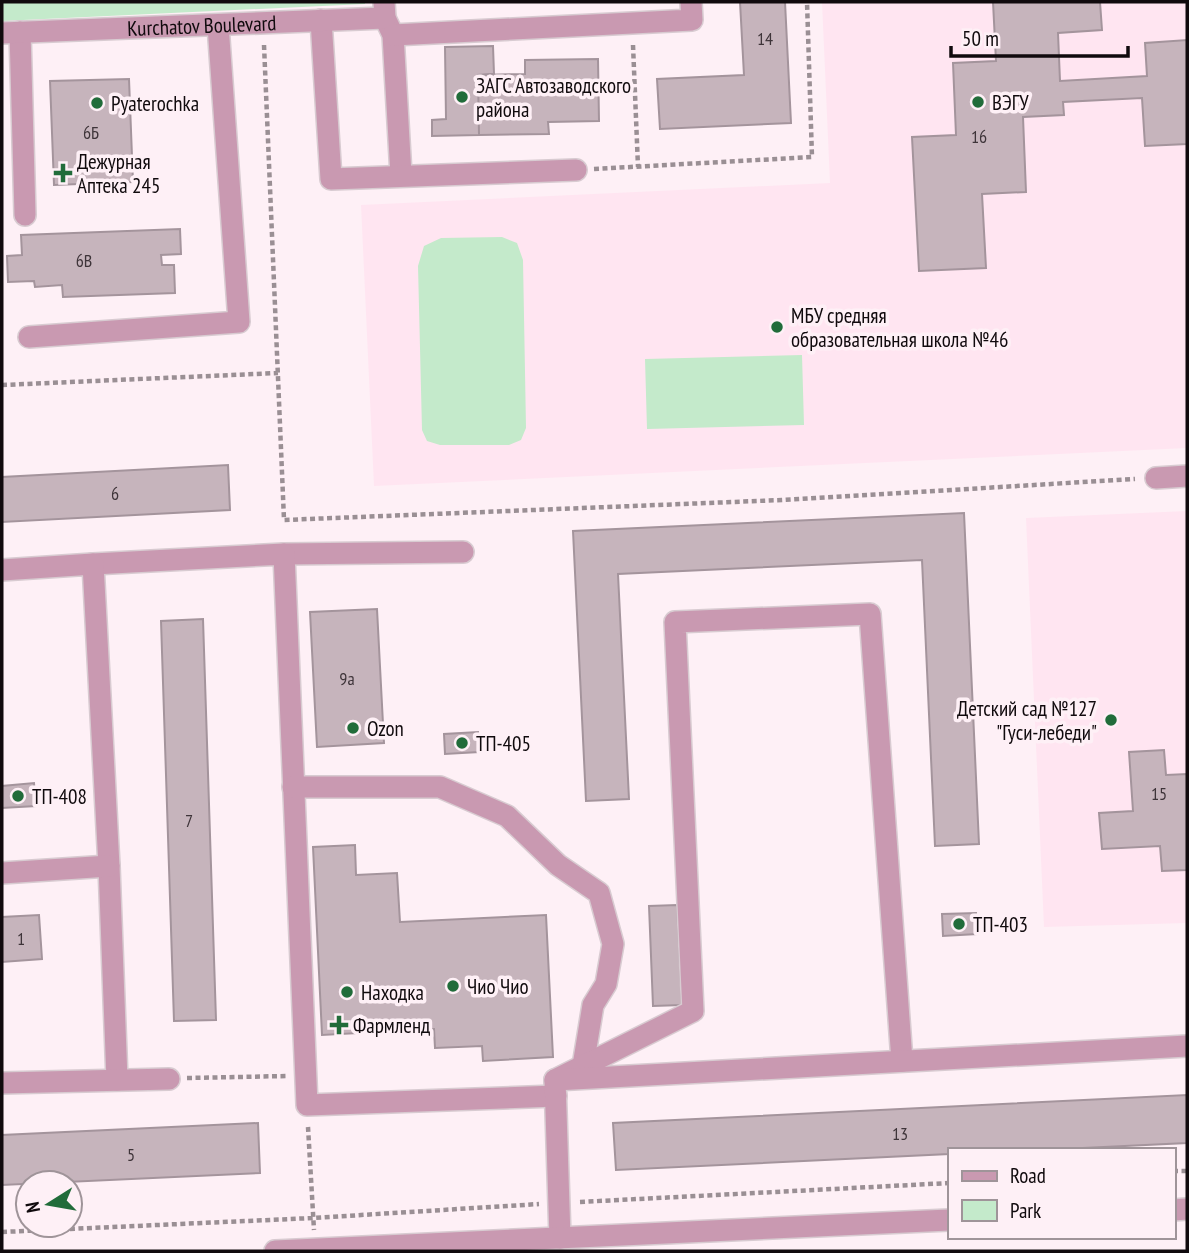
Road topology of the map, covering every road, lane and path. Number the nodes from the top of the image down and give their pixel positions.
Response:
1 (691, 2) edge
2 (807, 2) edge
3 (387, 18) edge
4 (321, 20) junction
5 (263, 23) junction
6 (632, 23) junction
7 (218, 25) junction
8 (11, 33) edge
9 (638, 167) junction
10 (576, 170) joint
11 (401, 176) junction
12 (26, 215) dead end
13 (29, 337) dead end
14 (278, 373) junction
15 (2, 385) edge
16 (1187, 476) edge
17 (1156, 478) joint
18 (463, 552) dead end
19 (284, 554) junction
20 (93, 564) junction
21 (2, 570) edge
22 (293, 787) junction
23 (109, 866) junction
24 (2, 873) edge
25 (1187, 1046) edge
26 (902, 1061) junction
27 (583, 1066) junction
28 (305, 1076) junction
29 (169, 1079) joint
30 (117, 1080) junction
31 (2, 1083) edge
32 (555, 1088) junction
33 (306, 1105) junction
34 (948, 1183) edge
35 (559, 1203) junction
36 (313, 1218) junction
37 (948, 1220) edge
38 (2, 1232) edge
39 (560, 1238) junction
40 (315, 1249) junction
41 (275, 1251) edge

1 - 6 street, Kurchatov Boulevard
2 - 9 path
3 - 4 street, Kurchatov Boulevard
3 - 6 street, Kurchatov Boulevard
3 - 11 street
4 - 5 street, Kurchatov Boulevard
4 - 11 street
5 - 7 street, Kurchatov Boulevard
5 - 14 path
6 - 9 path
7 - 8 street, Kurchatov Boulevard
7 - 13 street
8 - 12 street
9 - 10 path
10 - 11 street
14 - 15 path
14 - 17 path
16 - 17 street
18 - 19 street
19 - 20 street
19 - 22 street
20 - 21 street
20 - 23 street
22 - 27 street
22 - 28 street
23 - 24 street
23 - 30 street
25 - 26 street
26 - 27 street
26 - 32 street
27 - 32 street
28 - 29 path
28 - 33 street
29 - 30 street
30 - 31 street
32 - 33 street
32 - 35 street
33 - 36 path
34 - 35 path
35 - 36 path
35 - 39 street
36 - 38 path
36 - 40 path
37 - 39 street
39 - 40 street
40 - 41 street

